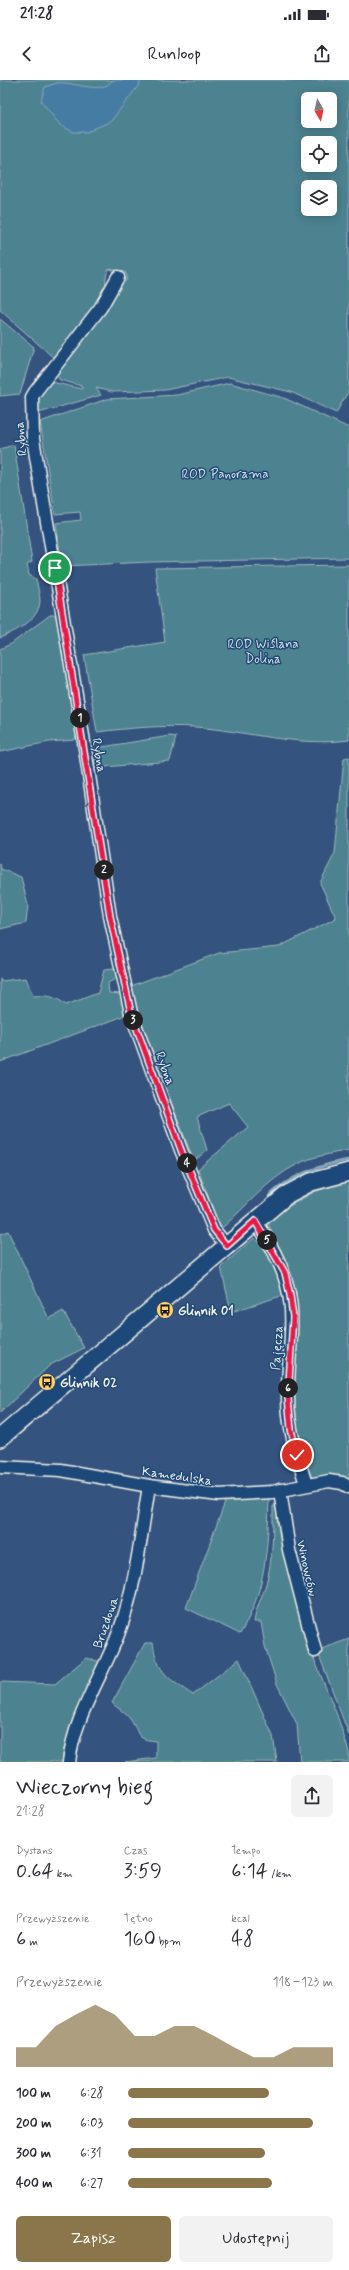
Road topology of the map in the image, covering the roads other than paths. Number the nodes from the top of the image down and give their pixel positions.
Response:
1 (118, 277) dead end
2 (349, 1172) edge
3 (255, 1221) junction
4 (227, 1246) junction
5 (0, 1438) edge
6 (0, 1467) edge
7 (306, 1484) junction
8 (149, 1486) junction
9 (349, 1487) edge
10 (280, 1490) junction
11 (315, 1652) dead end
12 (69, 1762) edge

1 - 4 street, Rybna
2 - 3 main road
3 - 4 main road
3 - 7 street, Pajęcza
4 - 5 main road
6 - 8 street, Kamedulska
7 - 9 street, Kamedulska
7 - 10 street, Kamedulska
8 - 10 street, Kamedulska
8 - 12 street, Bruzdowa
10 - 11 street, Winowców

